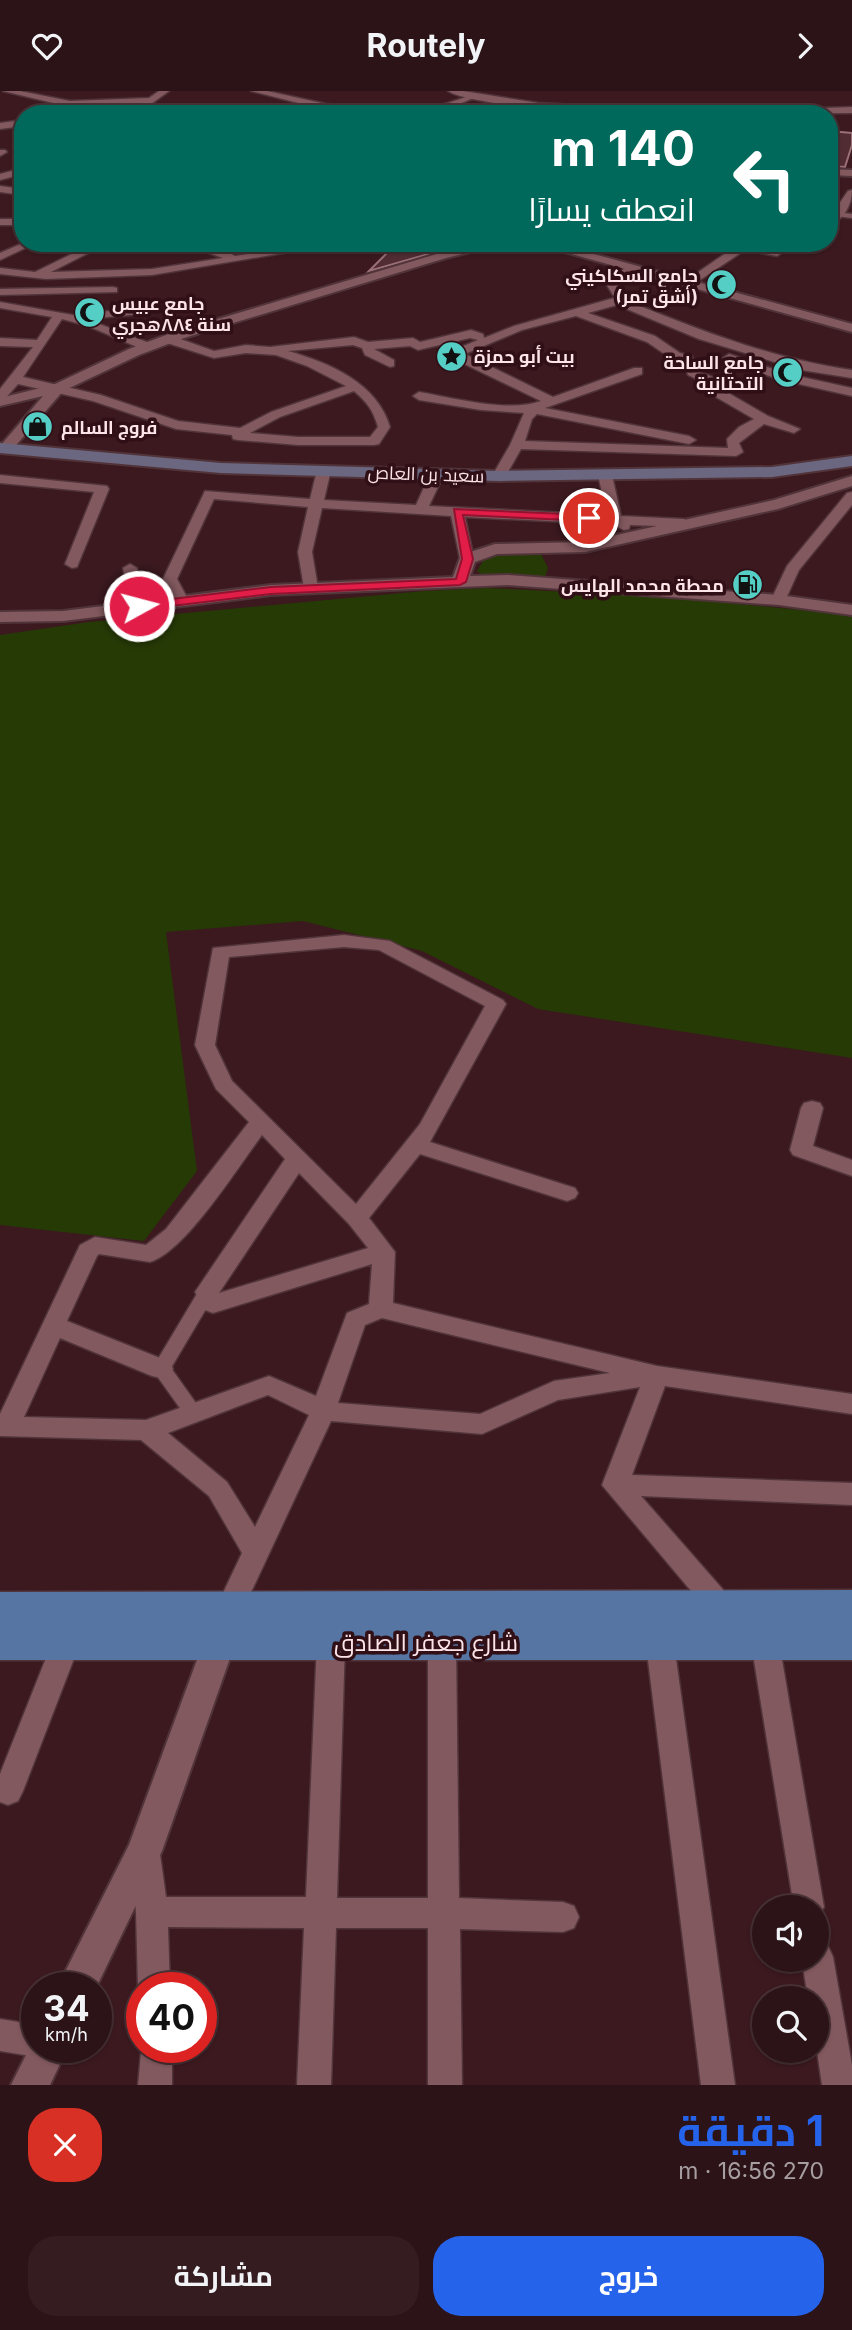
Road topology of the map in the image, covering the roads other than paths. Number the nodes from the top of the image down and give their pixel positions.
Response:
1 (7, 91) edge
2 (165, 91) edge
3 (255, 91) edge
4 (452, 91) edge
5 (90, 93) dead end
6 (472, 97) junction
7 (70, 104) junction
8 (317, 105) edge
9 (447, 105) edge
10 (550, 105) edge
11 (852, 193) edge
12 (839, 214) joint
13 (852, 216) edge
14 (84, 252) edge
15 (221, 252) edge
16 (275, 252) edge
17 (455, 252) edge
18 (569, 252) edge
19 (735, 252) edge
20 (233, 258) junction
21 (628, 269) junction
22 (0, 271) edge
23 (37, 275) junction
24 (687, 284) junction
25 (113, 290) dead end
26 (0, 292) edge
27 (618, 301) junction
28 (0, 305) edge
29 (141, 311) dead end
30 (576, 312) junction
31 (64, 316) junction
32 (852, 328) edge
33 (394, 336) dead end
34 (703, 336) junction
35 (168, 339) junction
36 (483, 339) junction
37 (0, 342) edge
38 (413, 342) junction
39 (38, 344) junction
40 (367, 346) junction
41 (148, 347) junction
42 (270, 350) junction
43 (676, 356) junction
44 (657, 362) dead end
45 (390, 363) dead end
46 (638, 371) dead end
47 (852, 374) edge
48 (14, 379) junction
49 (355, 387) junction
50 (58, 388) junction
51 (852, 392) edge
52 (419, 395) dead end
53 (0, 399) edge
54 (552, 402) junction
55 (534, 410) junction
56 (763, 419) junction
57 (794, 429) dead end
58 (242, 432) junction
59 (689, 440) dead end
60 (517, 445) junction
61 (3, 448) edge
62 (852, 461) edge
63 (324, 470) junction
64 (437, 474) junction
65 (605, 475) junction
66 (499, 476) junction
67 (0, 479) edge
68 (852, 481) edge
69 (852, 495) edge
70 (316, 503) junction
71 (421, 509) junction
72 (457, 512) junction
73 (615, 519) junction
74 (684, 523) junction
75 (635, 535) junction
76 (467, 559) junction
77 (72, 564) dead end
78 (130, 568) dead end
79 (460, 582) junction
80 (311, 588) junction
81 (779, 600) junction
82 (181, 601) junction
83 (139, 606) junction
84 (852, 610) edge
85 (0, 617) edge
86 (813, 1108) dead end
87 (261, 1121) junction
88 (416, 1145) junction
89 (298, 1157) junction
90 (852, 1168) edge
91 (567, 1193) dead end
92 (357, 1218) junction
93 (384, 1252) junction
94 (207, 1291) junction
95 (381, 1309) junction
96 (53, 1325) junction
97 (161, 1369) junction
98 (657, 1375) junction
99 (852, 1404) edge
100 (323, 1411) junction
101 (194, 1413) junction
102 (3, 1426) edge
103 (147, 1430) junction
104 (615, 1485) junction
105 (852, 1494) edge
106 (257, 1554) junction
107 (852, 1608) edge
108 (723, 1609) junction
109 (0, 1610) edge
110 (224, 1626) junction
111 (331, 1642) junction
112 (442, 1642) junction
113 (765, 1642) junction
114 (852, 1642) edge
115 (0, 1643) edge
116 (66, 1643) junction
117 (660, 1644) junction
118 (8, 1791) dead end
119 (144, 1851) junction
120 (807, 1895) edge
121 (152, 1912) junction
122 (321, 1913) junction
123 (444, 1913) junction
124 (563, 1917) dead end
125 (84, 1972) edge
126 (154, 1972) edge
127 (820, 1972) edge
128 (0, 2035) edge
129 (21, 2038) edge
130 (41, 2063) edge
131 (156, 2063) edge
132 (30, 2085) edge
133 (155, 2085) edge
134 (314, 2085) edge
135 (445, 2085) edge
136 (718, 2085) edge
137 (839, 2085) edge

1 - 7 street
2 - 7 street
3 - 8 street
4 - 6 street
5 - 7 street
6 - 9 street
6 - 10 street
11 - 12 street
12 - 13 street
14 - 23 street
15 - 20 street
16 - 20 street
17 - 35 street
18 - 21 street
19 - 24 street
20 - 23 street
21 - 24 street
21 - 27 street
22 - 23 street
24 - 32 street
25 - 26 street
27 - 30 street
27 - 34 street
28 - 31 street
29 - 31 street
30 - 36 street
30 - 43 street
31 - 39 street
31 - 41 street
33 - 38 street
34 - 47 street
34 - 51 street
35 - 41 street
35 - 42 street
36 - 38 street
36 - 54 street
37 - 39 street
38 - 40 street
39 - 48 street
40 - 42 street
40 - 45 street
41 - 50 street
42 - 49 street
43 - 44 street
43 - 56 street
46 - 54 street
48 - 50 street
48 - 53 street
49 - 58 street
49 - 58 street
50 - 53 street
50 - 58 street
50 - 61 street
52 - 55 street
54 - 55 street
55 - 59 street
55 - 60 street
56 - 57 street
56 - 60 street
60 - 66 street
61 - 63 main road, سعيد بن العاص
62 - 65 main road, سعيد بن العاص
63 - 64 main road, سعيد بن العاص
63 - 70 street
64 - 66 main road, سعيد بن العاص
64 - 71 street
65 - 66 main road, سعيد بن العاص
65 - 73 street
67 - 77 street
68 - 74 street
69 - 81 street
70 - 71 street
70 - 80 street
70 - 82 street
71 - 72 street
72 - 73 street
72 - 76 street
73 - 74 street
73 - 75 street
74 - 75 street
75 - 76 street
76 - 79 street
78 - 83 street
79 - 80 street
79 - 81 street
80 - 82 street
81 - 84 street
82 - 83 street
83 - 85 street
86 - 90 street
87 - 88 street
87 - 89 street
87 - 96 street
88 - 91 street
88 - 92 street
89 - 92 street
89 - 94 street
92 - 93 street
93 - 94 street
93 - 95 street
94 - 97 street
95 - 98 street
95 - 100 street
96 - 97 street
96 - 102 street
97 - 101 street
98 - 99 street
98 - 100 street
98 - 104 street
100 - 101 street
100 - 106 street
101 - 103 street
102 - 103 street
103 - 106 street
104 - 105 street
104 - 108 street
106 - 110 street
107 - 108 main road, شارع جعفر الصادق
108 - 110 main road, شارع جعفر الصادق
109 - 110 main road, شارع جعفر الصادق
110 - 111 main road, شارع جعفر الصادق
110 - 116 main road, شارع جعفر الصادق
110 - 119 street
111 - 112 main road, شارع جعفر الصادق
111 - 122 street
112 - 117 main road, شارع جعفر الصادق
112 - 123 street
113 - 114 main road, شارع جعفر الصادق
113 - 117 main road, شارع جعفر الصادق
113 - 120 street
115 - 116 main road, شارع جعفر الصادق
116 - 118 street
117 - 136 street
119 - 121 street
119 - 125 street
121 - 122 street
121 - 126 street
122 - 123 street
122 - 134 street
123 - 124 street
123 - 135 street
127 - 137 street
128 - 129 street
130 - 132 street
131 - 133 street

